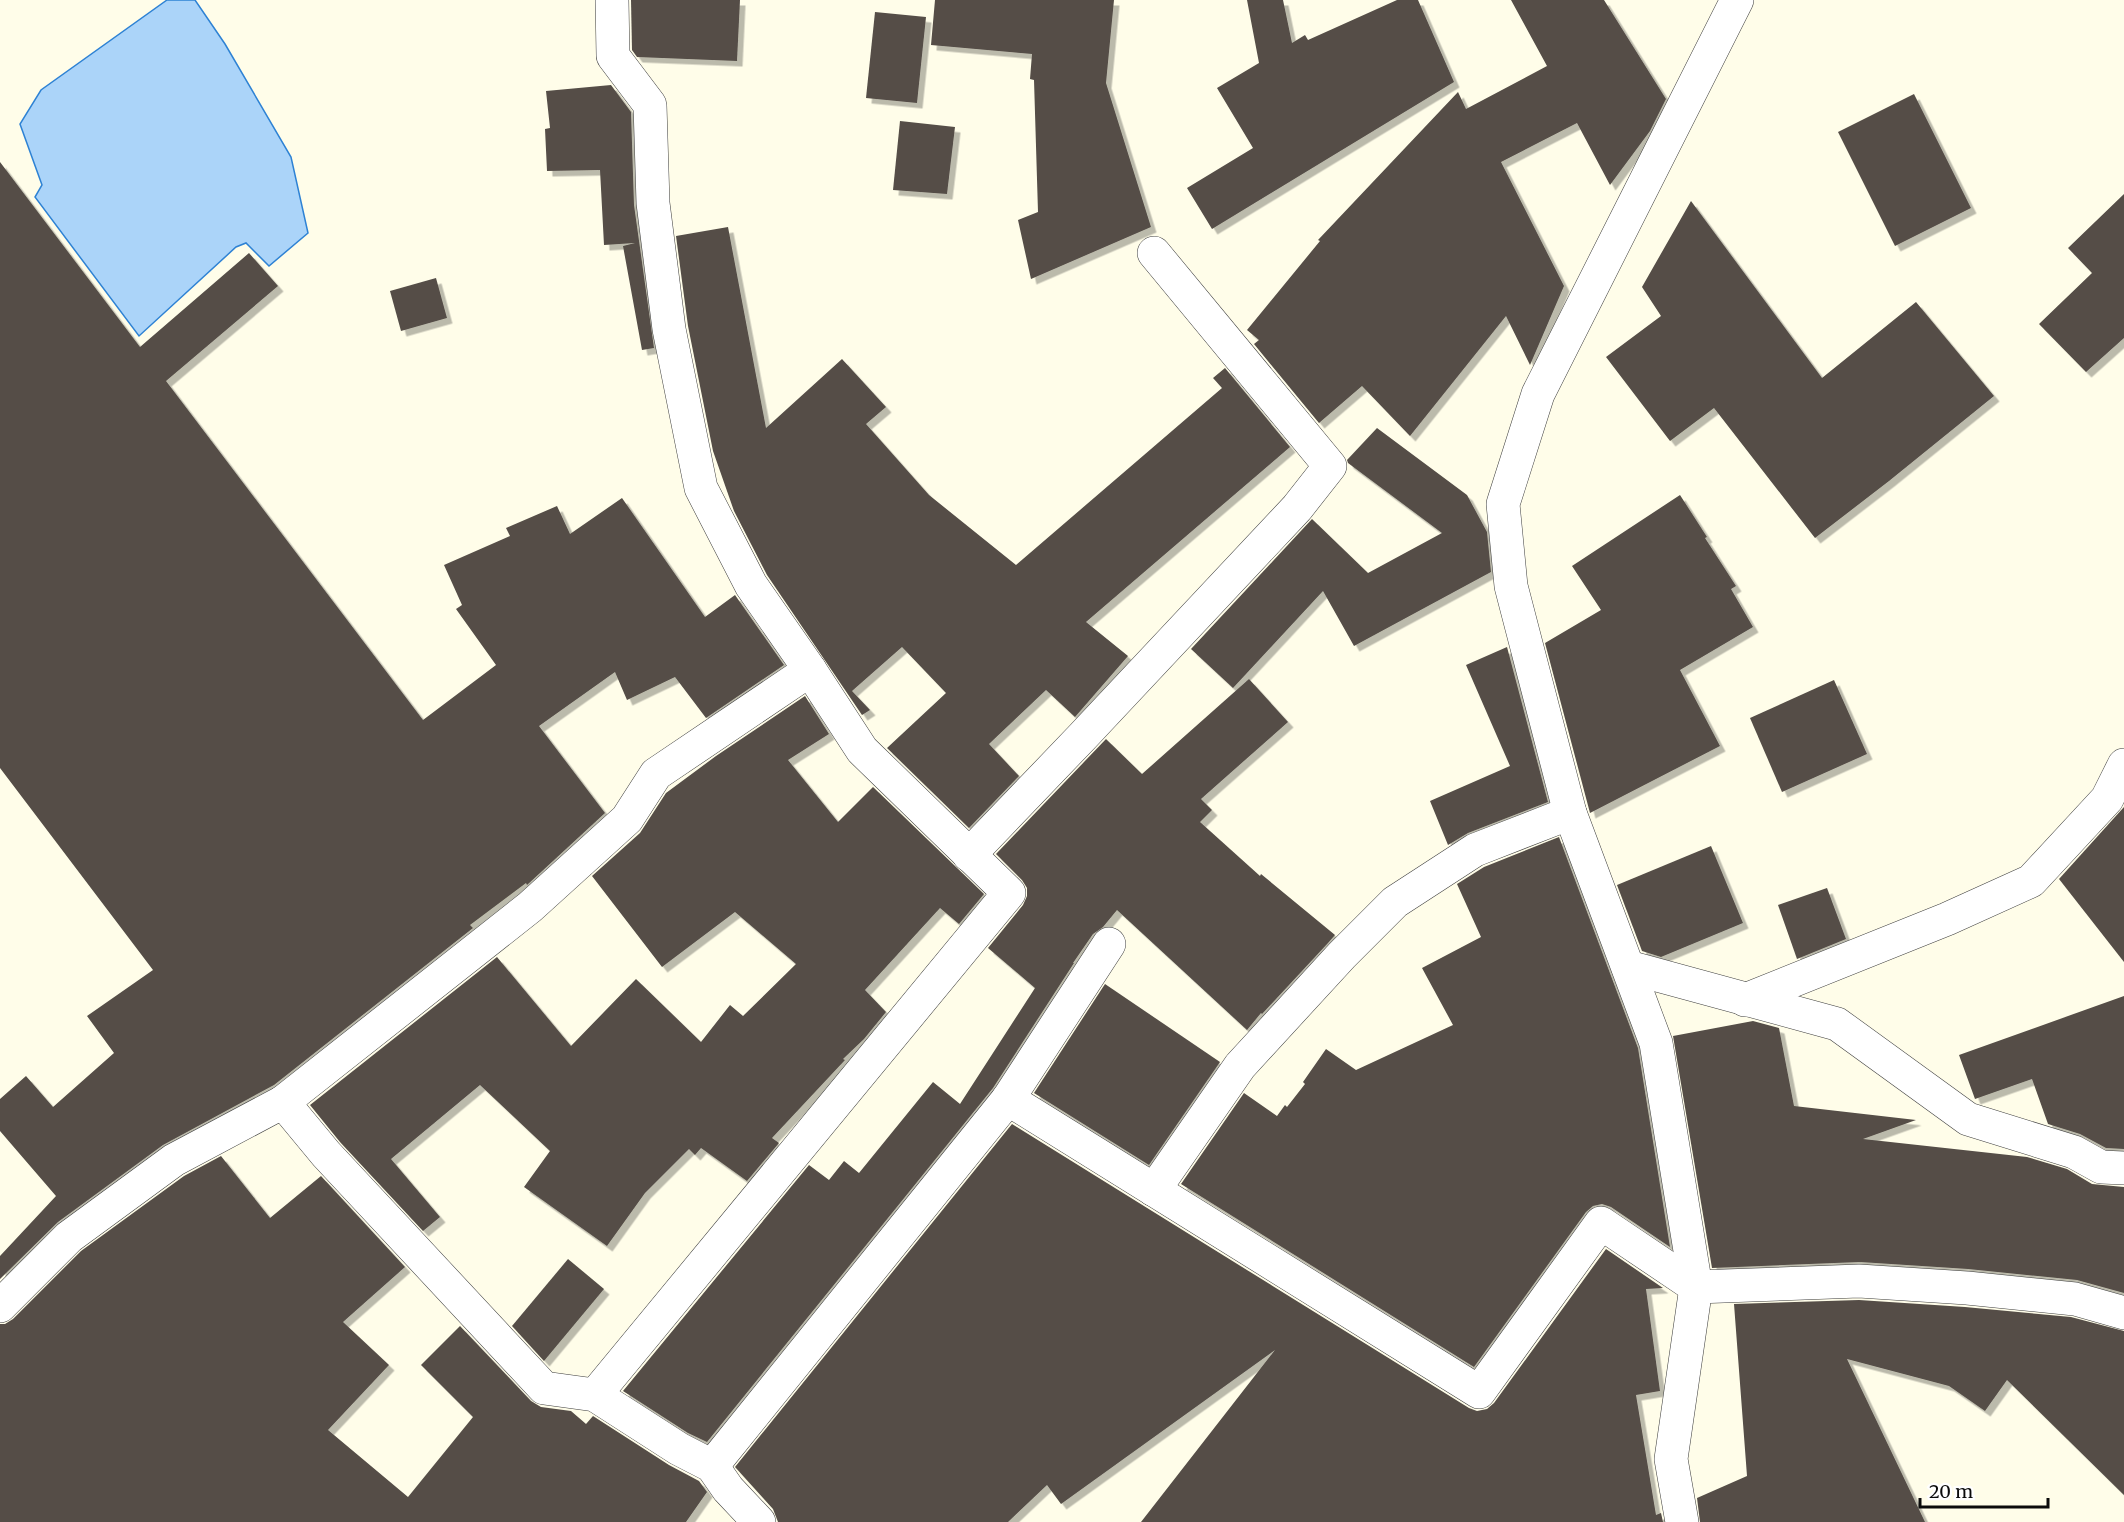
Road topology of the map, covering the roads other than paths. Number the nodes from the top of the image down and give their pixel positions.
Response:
1 (612, 0) edge
2 (1737, 0) edge
3 (1154, 254) dead end
4 (810, 669) junction
5 (2124, 765) edge
6 (1570, 813) junction
7 (969, 855) junction
8 (1110, 944) dead end
9 (1628, 967) junction
10 (1745, 1000) junction
11 (1008, 1099) junction
12 (283, 1102) junction
13 (2124, 1168) edge
14 (1154, 1190) junction
15 (1696, 1287) junction
16 (0, 1306) edge
17 (2124, 1313) edge
18 (595, 1395) junction
19 (712, 1467) junction
20 (759, 1522) edge
21 (1682, 1522) edge

1 - 4 street
2 - 6 street
3 - 7 street
4 - 7 street
4 - 12 street
5 - 10 street
6 - 9 street
6 - 14 street
7 - 18 street
8 - 11 street
9 - 10 street
9 - 15 street
10 - 13 street
11 - 14 street
11 - 19 street
12 - 16 street
12 - 18 street
14 - 15 street
15 - 17 street
15 - 21 street
18 - 19 street
19 - 20 street

